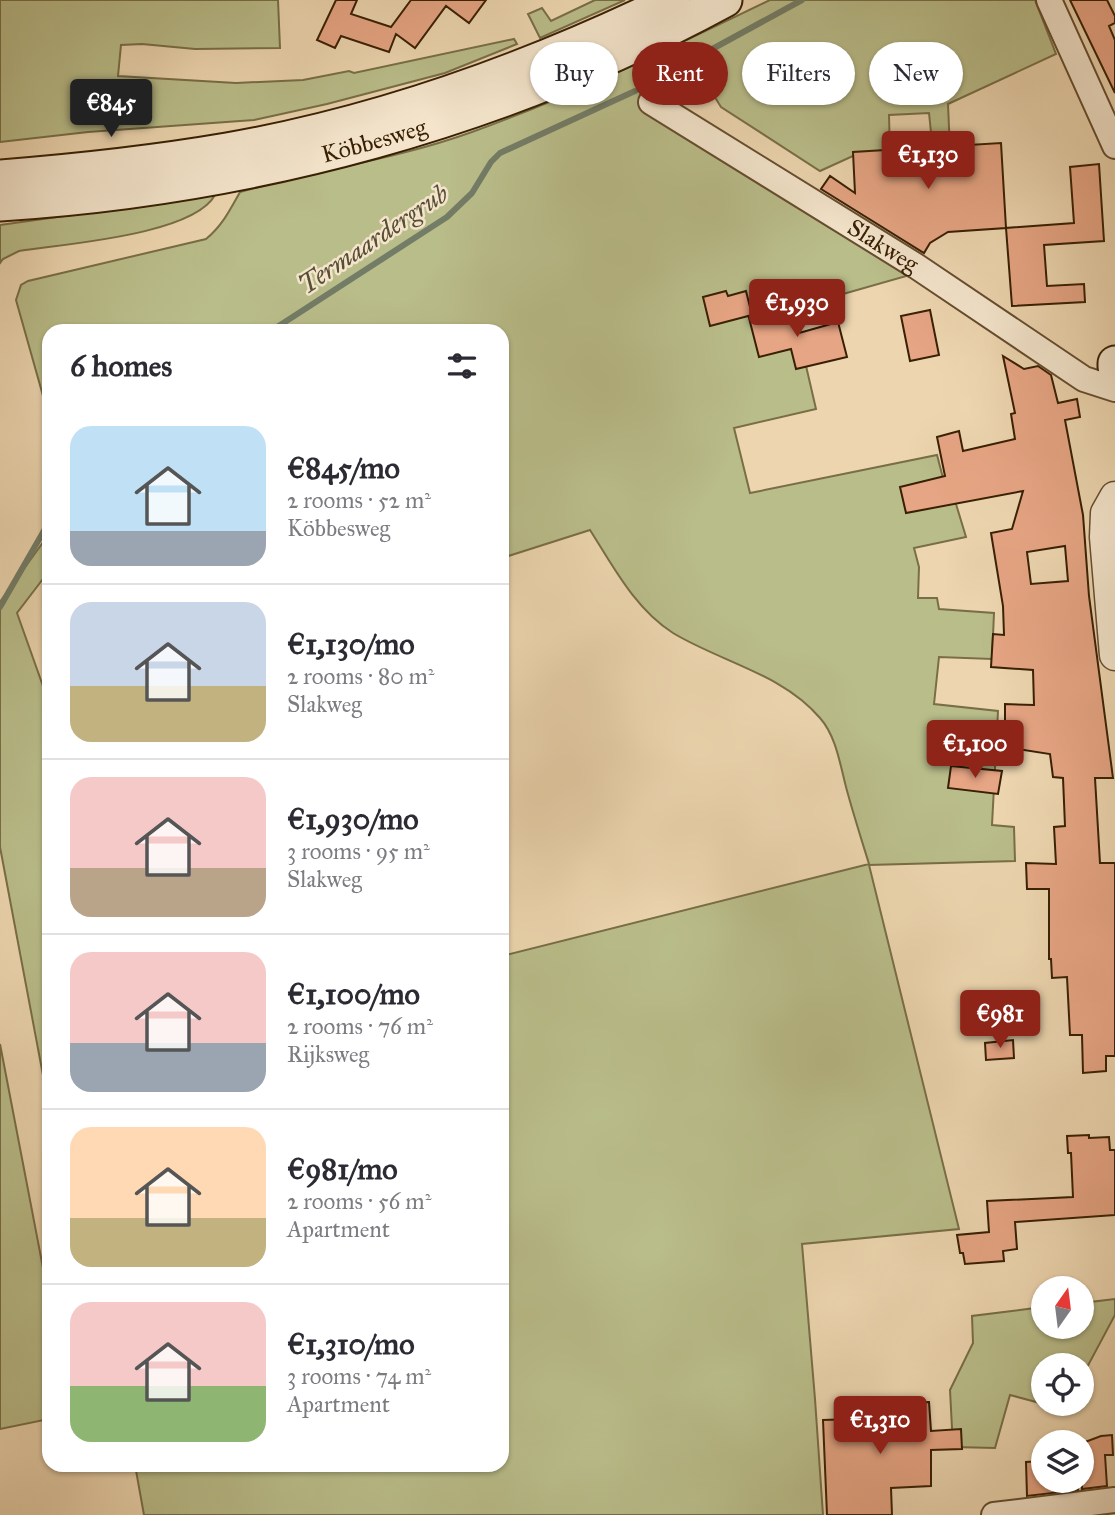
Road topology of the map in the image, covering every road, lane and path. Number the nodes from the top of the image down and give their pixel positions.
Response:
1 (673, 0) edge
2 (725, 0) edge
3 (1049, 0) edge
4 (656, 105) edge
5 (1115, 145) edge
6 (231, 162) junction
7 (0, 177) edge
8 (0, 204) edge
9 (1115, 389) edge
10 (1115, 497) edge
11 (1115, 655) edge
12 (1115, 1500) edge
13 (993, 1515) edge

1 - 6 main road, Köbbesweg
2 - 6 main road, Köbbesweg
3 - 5 street
4 - 9 street, Slakweg
6 - 7 main road, Köbbesweg
6 - 8 main road, Köbbesweg
10 - 11 street
12 - 13 street

